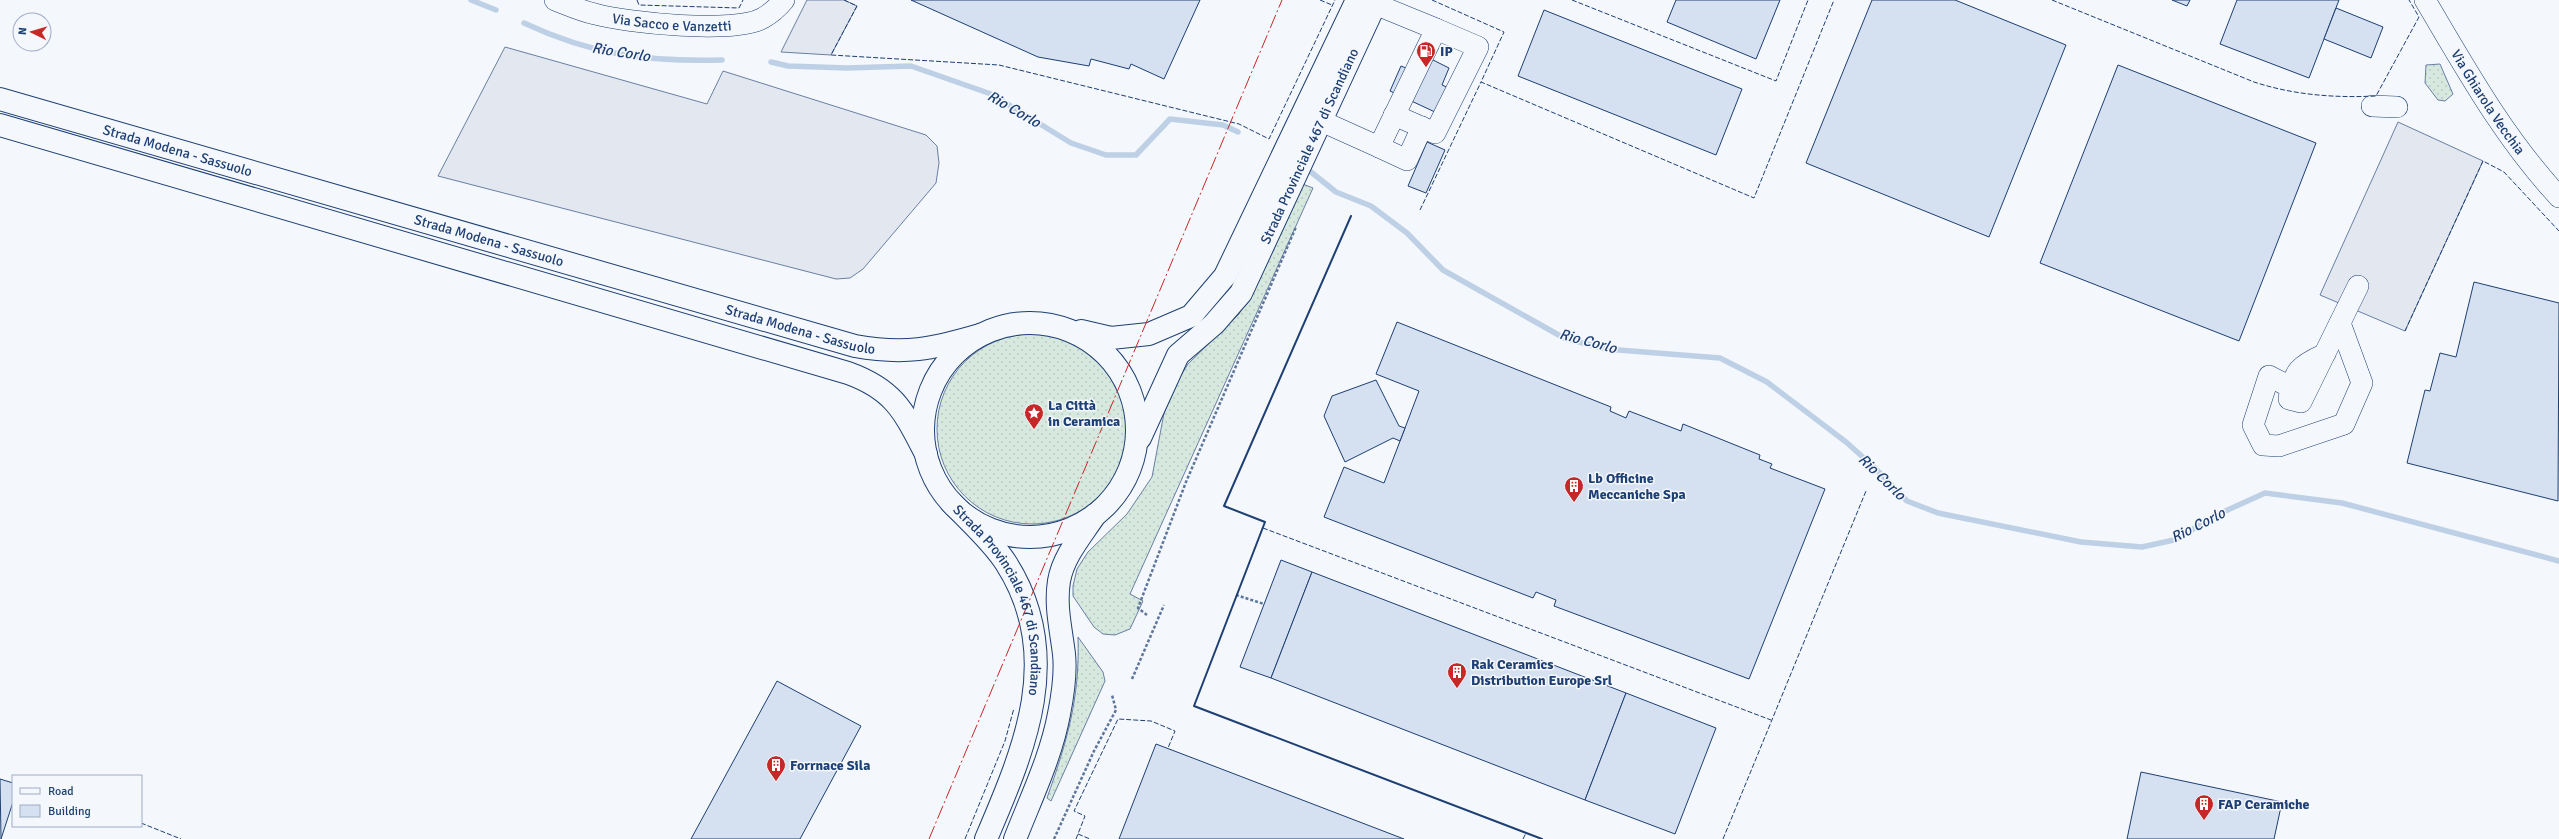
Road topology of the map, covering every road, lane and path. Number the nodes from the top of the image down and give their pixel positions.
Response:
1 (555, 0) edge
2 (784, 0) edge
3 (2425, 0) edge
4 (1370, 1) edge
5 (1436, 30) junction
6 (0, 99) edge
7 (2372, 106) dead end
8 (2397, 107) dead end
9 (1394, 115) junction
10 (1319, 120) junction
11 (0, 125) edge
12 (1422, 128) junction
13 (1379, 147) junction
14 (2559, 197) edge
15 (1297, 225) dead end
16 (2358, 286) dead end
17 (2340, 323) junction
18 (1060, 327) junction
19 (980, 335) junction
20 (1136, 447) junction
21 (926, 454) junction
22 (951, 502) junction
23 (1095, 515) junction
24 (1236, 595) dead end
25 (1264, 604) dead end
26 (1164, 605) dead end
27 (1147, 615) dead end
28 (1132, 679) dead end
29 (1112, 695) dead end
30 (986, 839) edge
31 (1015, 839) edge
32 (1054, 839) edge

1 - 2 street, Via Sacco e Vanzetti
3 - 14 street, Via Ghiarola Vecchia
4 - 5 street
4 - 10 main road, Strada Provinciale 467 di Scandiano
4 - 18 main road, Strada Provinciale 467 di Scandiano
5 - 9 street
5 - 12 street
6 - 19 main road, Strada Modena - Sassuolo
7 - 8 street
9 - 12 street
9 - 13 street
10 - 13 street
10 - 20 main road, Strada Provinciale 467 di Scandiano
11 - 21 main road, Strada Modena - Sassuolo
12 - 13 street
15 - 27 path
16 - 17 street
17 - 17 street
18 - 19 main road, Strada Provinciale 467 di Scandiano
18 - 20 main road, Strada Provinciale 467 di Scandiano
19 - 21 main road, Strada Provinciale 467 di Scandiano
20 - 23 main road, Strada Provinciale 467 di Scandiano
21 - 22 main road, Strada Provinciale 467 di Scandiano
22 - 23 main road, Strada Provinciale 467 di Scandiano
22 - 30 main road, Strada Provinciale 467 di Scandiano
23 - 31 main road, Strada Provinciale 467 di Scandiano
24 - 25 path
26 - 28 path
29 - 32 path

